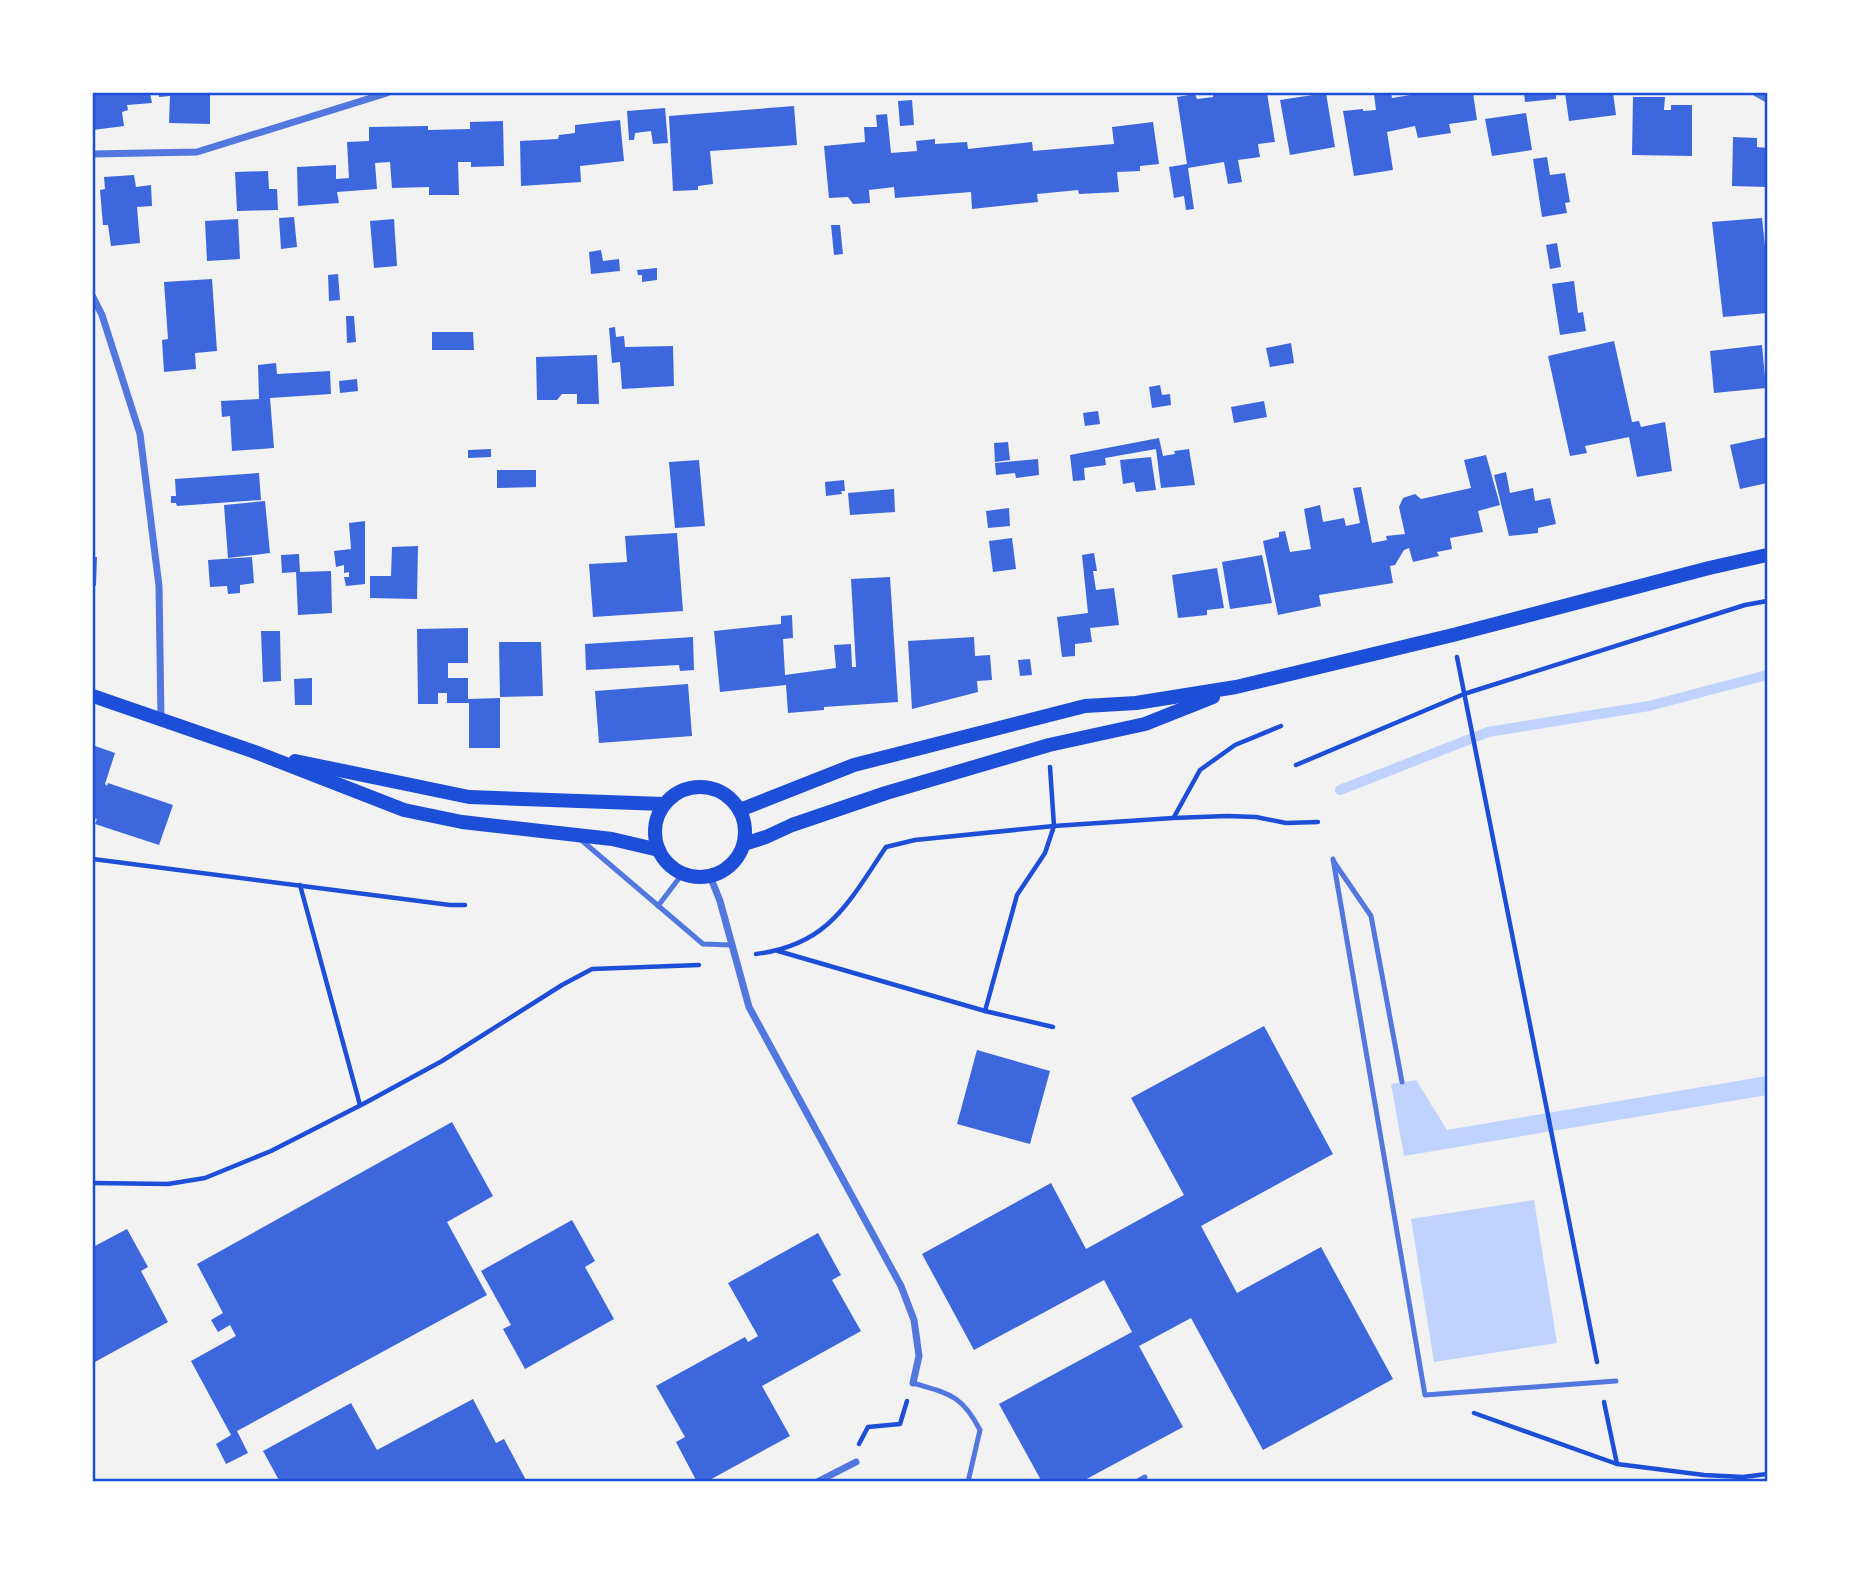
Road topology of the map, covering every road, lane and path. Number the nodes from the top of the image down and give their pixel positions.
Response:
1 (387, 93) edge
2 (1756, 93) edge
3 (1767, 99) edge
4 (93, 154) edge
5 (93, 297) edge
6 (1767, 555) edge
7 (1767, 601) edge
8 (1453, 635) junction
9 (1236, 687) junction
10 (1464, 694) junction
11 (93, 696) edge
12 (161, 719) junction
13 (1281, 726) dead end
14 (255, 752) junction
15 (1296, 765) dead end
16 (1052, 797) dead end
17 (664, 804) junction
18 (740, 810) junction
19 (1173, 818) junction
20 (1318, 822) dead end
21 (1054, 826) junction
22 (574, 834) junction
23 (744, 844) junction
24 (659, 850) junction
25 (93, 859) edge
26 (683, 873) junction
27 (709, 876) junction
28 (300, 885) junction
29 (465, 905) dead end
30 (658, 906) junction
31 (731, 945) junction
32 (733, 957) junction
33 (985, 1011) junction
34 (1053, 1027) dead end
35 (1402, 1082) dead end
36 (360, 1105) junction
37 (93, 1184) edge
38 (1616, 1381) dead end
39 (913, 1383) junction
40 (1601, 1383) junction
41 (1425, 1395) junction
42 (856, 1462) joint
43 (1617, 1465) junction
44 (1767, 1474) edge
45 (1145, 1477) dead end
46 (817, 1482) edge
47 (968, 1482) edge
48 (1136, 1482) edge

1 - 4 street
2 - 3 street
5 - 12 street
6 - 8 main road
7 - 10 path
8 - 9 main road
8 - 10 path
9 - 18 main road
9 - 23 main road
10 - 15 path
10 - 40 path
11 - 12 main road
12 - 14 main road
13 - 19 path
14 - 17 main road
14 - 22 main road
16 - 21 path
17 - 18 main road
17 - 24 main road
18 - 23 main road
19 - 20 path
19 - 21 path
21 - 33 path
21 - 33 path
22 - 24 main road
22 - 30 lane
23 - 27 main road
24 - 26 main road
25 - 28 path
26 - 27 main road
26 - 30 lane
27 - 31 street
28 - 29 path
28 - 36 path
30 - 31 lane
31 - 32 street
32 - 36 path
32 - 39 street
33 - 34 path
35 - 41 lane
36 - 37 path
38 - 40 lane
39 - 42 path
39 - 47 lane
40 - 41 lane
40 - 43 path
41 - 43 path
42 - 46 street
43 - 44 path
45 - 48 lane

